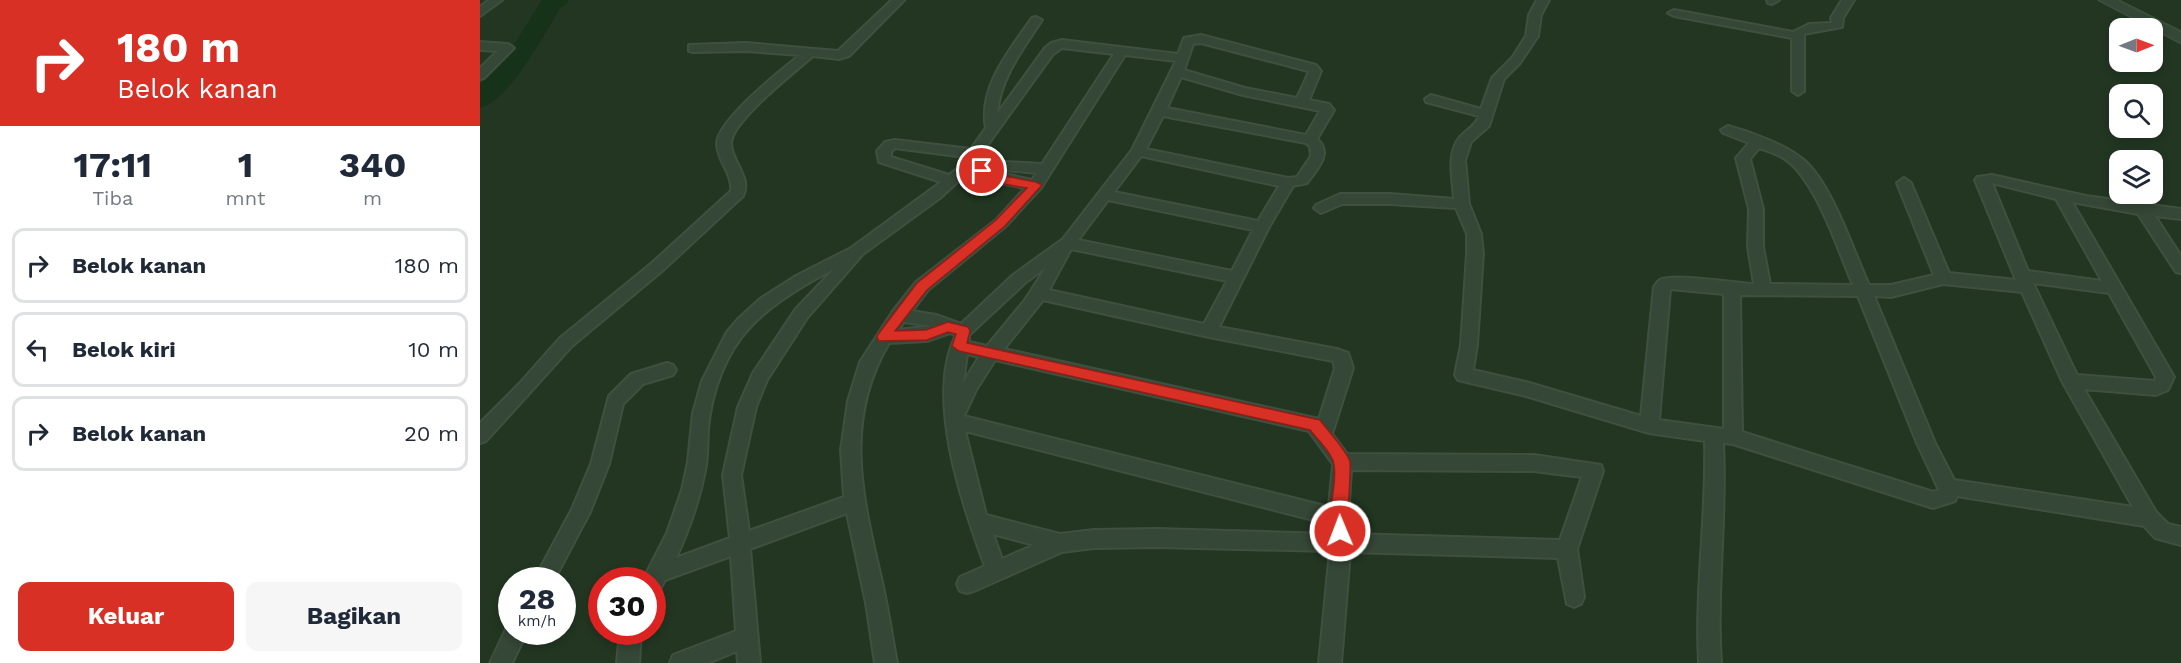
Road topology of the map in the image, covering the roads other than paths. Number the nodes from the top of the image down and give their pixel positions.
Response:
1 (898, 0) edge
2 (1543, 0) edge
3 (1848, 0) edge
4 (2106, 0) edge
5 (1674, 13) dead end
6 (1036, 20) dead end
7 (1798, 36) junction
8 (2181, 38) edge
9 (480, 46) edge
10 (693, 48) dead end
11 (1121, 52) junction
12 (808, 54) junction
13 (1183, 58) junction
14 (1176, 72) junction
15 (480, 75) edge
16 (1798, 91) dead end
17 (1431, 99) dead end
18 (1302, 102) junction
19 (1160, 111) junction
20 (1486, 114) junction
21 (993, 129) junction
22 (1728, 130) dead end
23 (1311, 140) junction
24 (1758, 141) junction
25 (1138, 151) junction
26 (970, 161) junction
27 (1046, 169) junction
28 (982, 171) junction
29 (951, 180) junction
30 (1288, 183) junction
31 (1904, 183) dead end
32 (1036, 185) junction
33 (1105, 195) junction
34 (2062, 197) junction
35 (1462, 204) junction
36 (1321, 208) dead end
37 (2145, 211) junction
38 (2181, 214) edge
39 (1262, 226) junction
40 (1064, 247) junction
41 (858, 250) junction
42 (2181, 268) edge
43 (1235, 277) junction
44 (1943, 278) junction
45 (2025, 282) junction
46 (2114, 288) junction
47 (1732, 289) junction
48 (1764, 289) junction
49 (1864, 291) junction
50 (1038, 293) junction
51 (899, 315) junction
52 (1209, 331) junction
53 (957, 335) junction
54 (884, 337) junction
55 (991, 354) junction
56 (667, 370) dead end
57 (2071, 381) junction
58 (953, 421) junction
59 (1649, 426) junction
60 (1323, 433) junction
61 (480, 436) edge
62 (1723, 436) junction
63 (1342, 462) junction
64 (1947, 487) junction
65 (854, 502) junction
66 (1338, 518) junction
67 (2149, 518) junction
68 (978, 522) junction
69 (2181, 536) edge
70 (1060, 543) junction
71 (738, 544) junction
72 (1341, 544) junction
73 (1567, 549) junction
74 (551, 567) edge
75 (661, 567) edge
76 (997, 572) junction
77 (666, 575) edge
78 (967, 584) dead end
79 (1574, 597) dead end
80 (748, 637) junction
81 (508, 645) edge
82 (630, 645) edge
83 (498, 662) edge
84 (628, 663) edge
85 (681, 663) edge
86 (749, 663) edge
87 (886, 663) edge
88 (1330, 663) edge
89 (1710, 663) edge

1 - 12 street
2 - 20 street
3 - 7 street
4 - 8 street
5 - 7 street
6 - 21 street
7 - 16 street
9 - 15 street
10 - 12 street
11 - 13 street
11 - 21 street
11 - 27 street
12 - 61 street
13 - 14 street
13 - 18 street
14 - 18 street
14 - 19 street
17 - 20 street
18 - 23 street
19 - 23 street
19 - 25 street
20 - 35 street
21 - 26 street
22 - 24 street
23 - 30 street
24 - 48 street
24 - 49 street
25 - 30 street
25 - 33 street
26 - 28 street
26 - 29 street
26 - 29 street
27 - 28 street
27 - 32 street
28 - 32 street
29 - 41 street
30 - 39 street
31 - 44 street
32 - 51 street
33 - 39 street
33 - 40 street
34 - 37 street
34 - 45 street
34 - 46 street
35 - 36 street
35 - 59 street
37 - 38 street
37 - 42 street
39 - 43 street
40 - 43 street
40 - 50 street
40 - 53 street
41 - 71 street
41 - 75 street
43 - 52 street
44 - 45 street
44 - 49 street
45 - 46 street
45 - 57 street
46 - 57 street
47 - 48 street
47 - 59 street
47 - 62 street
48 - 49 street
49 - 64 street
50 - 52 street
50 - 55 street
51 - 53 street
51 - 54 street
52 - 60 street
53 - 54 street
53 - 55 street
53 - 58 street
54 - 65 street
55 - 58 street
55 - 60 street
56 - 74 street
57 - 67 street
58 - 66 street
58 - 68 street
59 - 62 street
60 - 63 street
62 - 64 street
62 - 89 street
63 - 66 street
63 - 73 street
64 - 67 street
65 - 71 street
65 - 87 street
66 - 72 street
67 - 69 street
68 - 70 street
68 - 76 street
70 - 72 street
70 - 76 street
71 - 77 street
71 - 80 street
72 - 73 street
72 - 88 street
73 - 79 street
76 - 78 street
80 - 85 street
80 - 86 street
81 - 83 street
82 - 84 street

